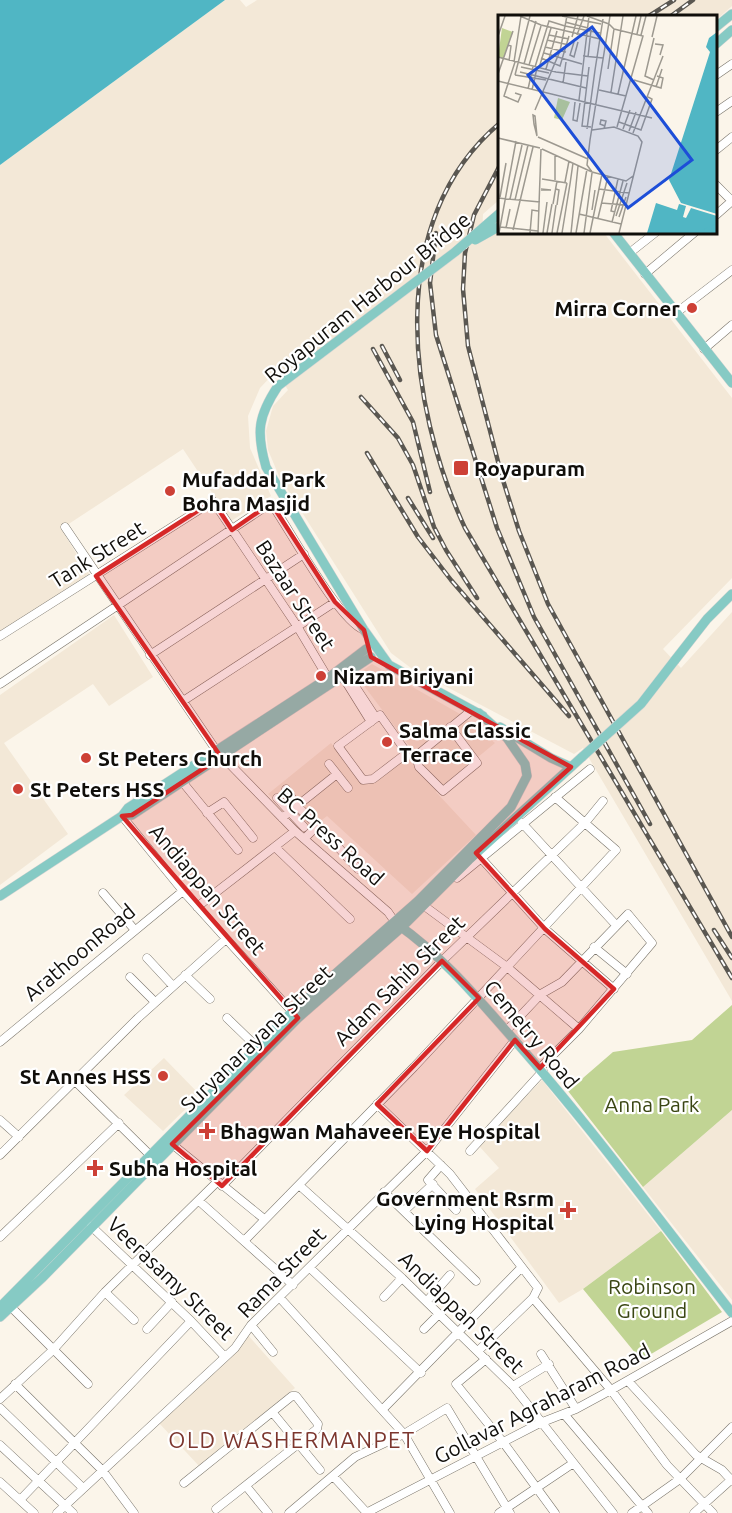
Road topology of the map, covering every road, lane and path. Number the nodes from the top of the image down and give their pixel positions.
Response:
1 (732, 14) edge
2 (717, 26) edge
3 (732, 31) edge
4 (717, 43) edge
5 (732, 63) edge
6 (717, 74) edge
7 (732, 101) edge
8 (717, 111) edge
9 (732, 137) edge
10 (717, 149) edge
11 (717, 186) edge
12 (732, 201) edge
13 (717, 214) edge
14 (498, 215) edge
15 (498, 227) edge
16 (615, 234) edge
17 (623, 234) edge
18 (653, 234) edge
19 (692, 234) edge
20 (632, 251) junction
21 (455, 252) junction
22 (732, 270) edge
23 (645, 274) junction
24 (676, 313) junction
25 (732, 325) edge
26 (704, 349) junction
27 (732, 383) edge
28 (213, 501) joint
29 (65, 527) dead end
30 (232, 530) junction
31 (304, 554) junction
32 (96, 576) junction
33 (265, 580) junction
34 (732, 594) edge
35 (335, 602) junction
36 (117, 608) junction
37 (297, 626) junction
38 (364, 630) junction
39 (0, 636) edge
40 (369, 653) junction
41 (150, 655) junction
42 (389, 665) junction
43 (345, 676) junction
44 (328, 678) junction
45 (0, 684) edge
46 (183, 701) junction
47 (475, 711) junction
48 (374, 720) junction
49 (450, 728) junction
50 (220, 753) junction
51 (329, 764) dead end
52 (571, 767) junction
53 (590, 769) dead end
54 (337, 774) junction
55 (180, 779) junction
56 (348, 788) dead end
57 (285, 789) dead end
58 (555, 797) junction
59 (277, 798) dead end
60 (603, 801) dead end
61 (297, 806) junction
62 (289, 812) junction
63 (207, 813) junction
64 (122, 816) junction
65 (282, 818) junction
66 (313, 821) dead end
67 (522, 823) junction
68 (585, 823) junction
69 (304, 827) dead end
70 (295, 831) junction
71 (253, 838) dead end
72 (304, 839) junction
73 (276, 848) junction
74 (238, 850) dead end
75 (552, 854) junction
76 (480, 857) junction
77 (358, 869) dead end
78 (442, 886) junction
79 (582, 886) junction
80 (183, 891) junction
81 (103, 893) dead end
82 (511, 893) junction
83 (0, 896) edge
84 (423, 904) junction
85 (197, 907) junction
86 (350, 919) dead end
87 (399, 925) junction
88 (616, 925) junction
89 (545, 929) junction
90 (134, 930) junction
91 (467, 936) junction
92 (226, 939) junction
93 (594, 947) junction
94 (147, 958) dead end
95 (442, 961) junction
96 (582, 961) junction
97 (507, 967) junction
98 (627, 974) junction
99 (185, 975) junction
100 (130, 977) dead end
101 (173, 986) junction
102 (614, 989) junction
103 (541, 994) junction
104 (479, 998) junction
105 (210, 999) dead end
106 (155, 1002) junction
107 (295, 1015) junction
108 (227, 1017) dead end
109 (579, 1029) junction
110 (507, 1030) junction
111 (515, 1040) junction
112 (0, 1042) edge
113 (256, 1047) junction
114 (541, 1070) junction
115 (76, 1082) junction
116 (377, 1104) junction
117 (0, 1120) edge
118 (119, 1122) junction
119 (19, 1137) junction
120 (172, 1144) junction
121 (427, 1151) junction
122 (470, 1151) dead end
123 (0, 1155) edge
124 (151, 1155) junction
125 (441, 1165) junction
126 (220, 1184) junction
127 (433, 1184) junction
128 (299, 1185) junction
129 (384, 1192) junction
130 (199, 1201) junction
131 (456, 1210) dead end
132 (404, 1211) junction
133 (263, 1218) junction
134 (91, 1226) junction
135 (347, 1229) junction
136 (0, 1237) edge
137 (244, 1241) junction
138 (133, 1265) junction
139 (310, 1268) junction
140 (521, 1268) junction
141 (450, 1275) dead end
142 (402, 1278) junction
143 (476, 1281) dead end
144 (292, 1286) junction
145 (105, 1292) junction
146 (384, 1297) dead end
147 (280, 1298) junction
148 (533, 1298) junction
149 (427, 1301) junction
150 (172, 1302) junction
151 (0, 1307) edge
152 (10, 1307) junction
153 (732, 1313) edge
154 (439, 1314) junction
155 (0, 1317) edge
156 (134, 1320) dead end
157 (191, 1321) junction
158 (732, 1321) edge
159 (250, 1325) junction
160 (147, 1329) dead end
161 (424, 1329) dead end
162 (458, 1331) junction
163 (52, 1350) junction
164 (478, 1351) junction
165 (273, 1352) dead end
166 (541, 1354) dead end
167 (225, 1357) junction
168 (486, 1359) junction
169 (549, 1364) junction
170 (421, 1373) junction
171 (628, 1381) junction
172 (15, 1384) junction
173 (88, 1384) dead end
174 (513, 1386) junction
175 (611, 1390) junction
176 (0, 1399) edge
177 (0, 1408) edge
178 (383, 1409) junction
179 (576, 1409) junction
180 (273, 1413) junction
181 (564, 1414) junction
182 (540, 1422) junction
183 (732, 1427) edge
184 (404, 1434) junction
185 (503, 1442) junction
186 (74, 1443) junction
187 (298, 1444) junction
188 (0, 1445) edge
189 (476, 1456) junction
190 (703, 1458) junction
191 (56, 1461) junction
192 (572, 1464) junction
193 (102, 1470) junction
194 (320, 1470) dead end
195 (333, 1476) junction
196 (680, 1479) junction
197 (732, 1480) edge
198 (37, 1481) junction
199 (429, 1481) junction
200 (0, 1482) edge
201 (184, 1483) dead end
202 (246, 1486) junction
203 (83, 1488) junction
204 (537, 1489) junction
205 (20, 1500) junction
206 (704, 1504) junction
207 (66, 1505) junction
208 (216, 1509) dead end
209 (508, 1510) edge
210 (645, 1510) edge
211 (34, 1513) edge
212 (57, 1513) edge
213 (73, 1513) edge
214 (134, 1513) edge
215 (268, 1513) edge
216 (289, 1513) edge
217 (366, 1513) edge
218 (450, 1513) edge
219 (499, 1513) edge
220 (555, 1513) edge
221 (612, 1513) edge
222 (632, 1513) edge
223 (694, 1513) edge
224 (712, 1513) edge

1 - 2 main road
3 - 4 main road
5 - 6 street
7 - 8 street
9 - 10 street
11 - 12 street
12 - 13 street
14 - 21 main road, Royapuram Harbour Bridge, bridge
15 - 21 main road, bridge
16 - 23 main road
17 - 20 main road
18 - 20 street
19 - 23 street
20 - 23 main road
21 - 38 main road, Royapuram Harbour Bridge, bridge
22 - 24 street
23 - 24 main road
24 - 26 main road
25 - 26 street
26 - 27 main road
28 - 30 street, Bazaar Street
28 - 32 street, Tank Street
29 - 32 street, BC Press Road
30 - 31 street
30 - 33 street, Bazaar Street
30 - 36 street
31 - 33 street
31 - 35 street
32 - 36 street, BC Press Road
32 - 39 street, Tank Street
33 - 37 street, Bazaar Street
33 - 41 street
34 - 52 main road, Suryanarayana Street, bridge
35 - 37 street
35 - 38 street
36 - 41 street, BC Press Road
36 - 45 street
37 - 44 street, Bazaar Street
37 - 46 street
38 - 40 main road
38 - 42 main road, Royapuram Harbour Bridge
40 - 42 main road
40 - 43 main road
40 - 44 main road
41 - 46 street, BC Press Road
42 - 47 main road
43 - 48 street
43 - 50 main road
44 - 50 main road
46 - 50 street, BC Press Road
47 - 49 street
47 - 52 main road
47 - 87 main road, Suryanarayana Street
48 - 48 street
49 - 49 street
50 - 55 main road
50 - 65 street, BC Press Road
51 - 54 street
52 - 78 main road, Suryanarayana Street
53 - 58 street
54 - 56 street
54 - 61 street
55 - 63 street
55 - 64 main road
57 - 61 street
58 - 67 street
58 - 68 street
59 - 62 street
60 - 68 street, Adam Sahib Street
61 - 62 street
61 - 66 street
62 - 65 street
62 - 69 street
63 - 71 street
63 - 74 street
64 - 80 street, Andiappan Street
64 - 83 main road
65 - 70 street, BC Press Road
67 - 75 street
67 - 76 street
68 - 75 street, Adam Sahib Street
68 - 79 street
70 - 72 street, BC Press Road
70 - 73 street
72 - 77 street
72 - 87 street, BC Press Road
73 - 85 street
73 - 86 street
75 - 79 street
75 - 82 street, Adam Sahib Street
76 - 78 street
76 - 82 street
78 - 84 main road, Suryanarayana Street
79 - 88 street
79 - 89 street
80 - 85 street, Andiappan Street
80 - 90 street, ArathoonRoad
81 - 90 street
82 - 89 street
82 - 91 street, Adam Sahib Street
84 - 87 main road, Suryanarayana Street
84 - 91 street
85 - 92 street, Andiappan Street
87 - 95 main road, Cemetry Road
87 - 107 main road, Suryanarayana Street
88 - 93 street
88 - 98 street
89 - 96 street
89 - 97 street
90 - 112 street, ArathoonRoad
91 - 95 street, Adam Sahib Street
91 - 97 street
92 - 99 street
92 - 107 street, Andiappan Street
93 - 96 street
93 - 98 street
94 - 101 street
95 - 104 main road, Cemetry Road
95 - 126 street, Adam Sahib Street
96 - 102 street
96 - 103 street
97 - 103 street
97 - 104 street
98 - 102 street
99 - 101 street
99 - 105 street
100 - 106 street
101 - 106 street
102 - 109 street
103 - 109 street
103 - 110 street
104 - 110 main road, Cemetry Road
104 - 116 street
106 - 115 street
107 - 113 main road, Suryanarayana Street
107 - 120 main road, Suryanarayana Street
108 - 113 street
109 - 114 street
110 - 111 main road, Cemetry Road
111 - 114 main road, Cemetry Road
111 - 121 street, Rama Street
113 - 124 main road, Suryanarayana Street
114 - 122 street
114 - 153 main road, Cemetry Road
115 - 118 street
115 - 119 street
116 - 121 street
116 - 128 street
117 - 119 street
118 - 124 street
118 - 136 street
119 - 123 street
120 - 126 street
120 - 134 main road, Suryanarayana Street
121 - 125 street
121 - 129 street, Rama Street
124 - 151 main road, Suryanarayana Street
125 - 127 street
125 - 140 street
126 - 130 street, Adam Sahib Street
126 - 133 street
127 - 131 street
127 - 132 street
128 - 133 street
128 - 135 street, Andiappan Street
129 - 132 street
129 - 135 street, Rama Street
130 - 137 street
130 - 138 street, Adam Sahib Street
132 - 143 street
133 - 137 street
134 - 138 street, Veerasamy Street
134 - 152 main road, Suryanarayana Street
135 - 139 street, Rama Street
135 - 142 street, Andiappan Street
137 - 144 street
138 - 145 street, Adam Sahib Street
138 - 150 street, Veerasamy Street
139 - 144 street, Rama Street
139 - 170 street
140 - 148 street
140 - 162 street
141 - 149 street
142 - 146 street
142 - 149 street, Andiappan Street
144 - 147 street, Rama Street
145 - 156 street
145 - 163 street, Adam Sahib Street
147 - 159 street, Rama Street
147 - 178 street
148 - 164 street
148 - 175 street
149 - 154 street, Andiappan Street
150 - 157 street, Veerasamy Street
150 - 160 street
152 - 155 main road, Suryanarayana Street
152 - 163 street
154 - 161 street
154 - 162 street, Andiappan Street
157 - 167 street, Veerasamy Street
157 - 186 street
158 - 171 street, Gollavar Agraharam Road
159 - 165 street
159 - 167 street, Rama Street
162 - 164 street, Andiappan Street
162 - 170 street
163 - 172 street, Adam Sahib Street
163 - 173 street
164 - 168 street, Andiappan Street
166 - 169 street
167 - 193 street, Rama Street
168 - 174 street, Andiappan Street
168 - 185 street
169 - 174 street
169 - 179 street
170 - 178 street
171 - 175 street, Gollavar Agraharam Road
171 - 190 street
172 - 176 street, Adam Sahib Street
172 - 186 street
174 - 182 street, Andiappan Street
175 - 179 street, Gollavar Agraharam Road
175 - 196 street
177 - 191 street
178 - 184 street
179 - 181 street, Gollavar Agraharam Road
180 - 187 street
180 - 187 street
180 - 201 street
181 - 182 street, Gollavar Agraharam Road
181 - 210 street
182 - 185 street, Gollavar Agraharam Road
182 - 192 street, Andiappan Street
183 - 190 street
184 - 189 street
184 - 195 street
184 - 199 street
185 - 189 street, Gollavar Agraharam Road
185 - 204 street
186 - 191 street
186 - 193 street
187 - 194 street
187 - 202 street
188 - 198 street
189 - 199 street, Gollavar Agraharam Road
189 - 209 street
190 - 196 street
190 - 197 street
191 - 198 street
191 - 203 street
192 - 204 street
192 - 221 street, Andiappan Street
193 - 203 street, Rama Street
193 - 214 street
195 - 216 street
195 - 217 street
196 - 206 street
196 - 210 street
197 - 206 street
198 - 205 street
198 - 207 street
199 - 217 street, Gollavar Agraharam Road
199 - 218 street
200 - 205 street
202 - 208 street
202 - 215 street
203 - 207 street, Rama Street
204 - 209 street
204 - 220 street
205 - 211 street
206 - 223 street
206 - 224 street
207 - 212 street, Rama Street
207 - 213 street
209 - 219 street
210 - 222 street

